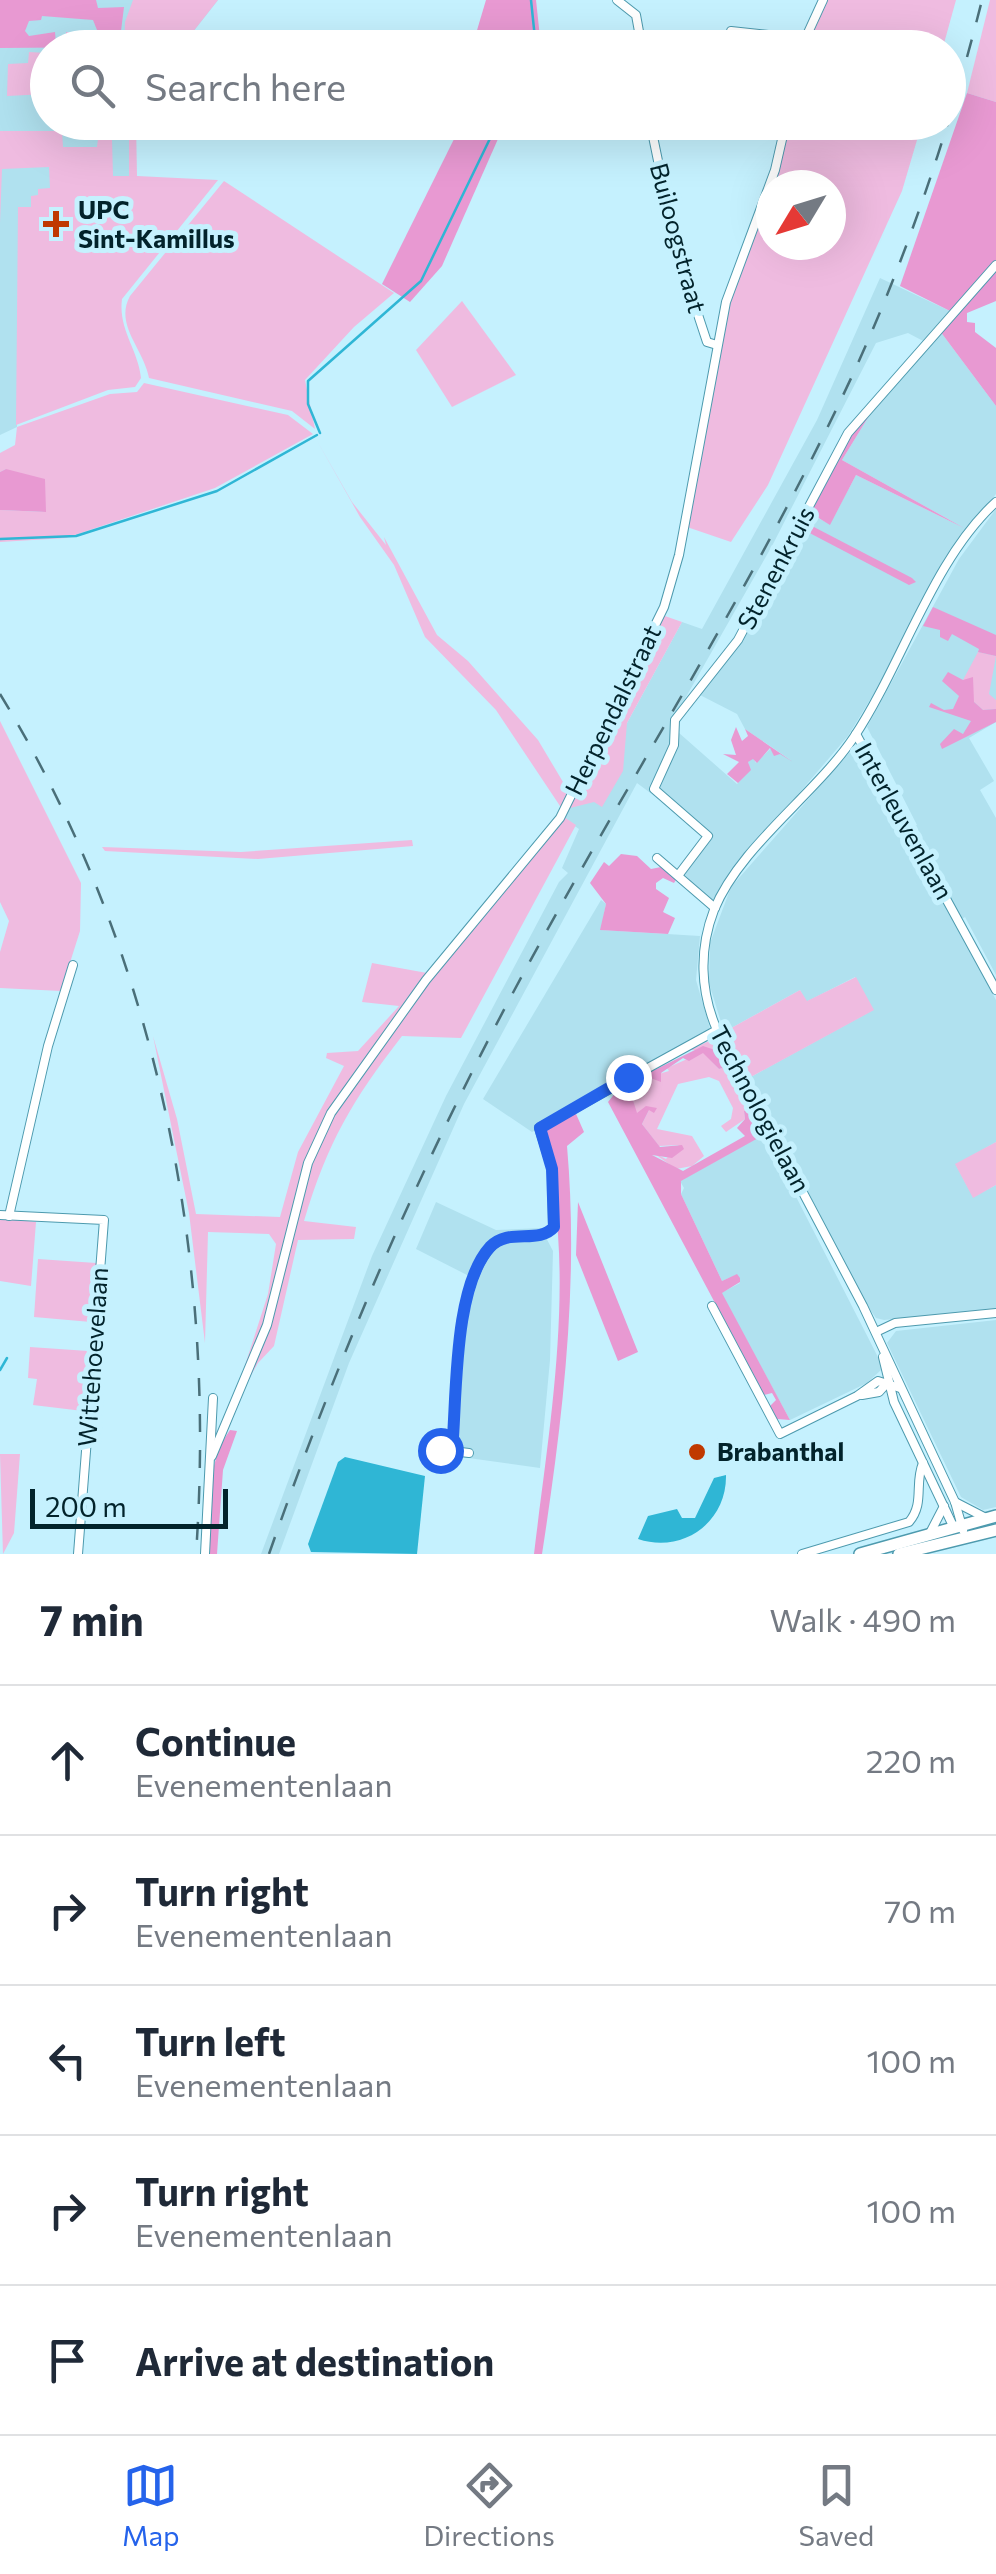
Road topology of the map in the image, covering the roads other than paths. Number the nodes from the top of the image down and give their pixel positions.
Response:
1 (618, 0) edge
2 (823, 0) edge
3 (639, 30) edge
4 (809, 30) edge
5 (654, 140) edge
6 (782, 140) edge
7 (996, 265) edge
8 (717, 345) junction
9 (996, 502) edge
10 (856, 734) junction
11 (657, 858) dead end
12 (680, 873) junction
13 (715, 908) junction
14 (73, 965) dead end
15 (996, 990) edge
16 (718, 1030) junction
17 (5, 1215) edge
18 (712, 1306) dead end
19 (996, 1312) edge
20 (876, 1332) junction
21 (888, 1369) junction
22 (883, 1381) junction
23 (902, 1389) junction
24 (879, 1392) junction
25 (858, 1396) junction
26 (212, 1398) dead end
27 (894, 1402) junction
28 (440, 1450) dead end
29 (452, 1451) junction
30 (470, 1453) dead end
31 (212, 1456) junction
32 (923, 1462) junction
33 (955, 1502) junction
34 (944, 1506) junction
35 (992, 1517) edge
36 (960, 1530) junction
37 (996, 1530) edge
38 (930, 1533) junction
39 (78, 1554) edge
40 (205, 1554) edge
41 (802, 1554) edge
42 (860, 1554) edge
43 (899, 1554) edge

1 - 3 street
2 - 4 street
5 - 8 street, Builoogstraat
6 - 8 street, Herpendalstraat
7 - 12 street, Stenenkruis
8 - 31 street, Herpendalstraat
9 - 10 street, Interleuvenlaan
10 - 13 street, Technologielaan
10 - 15 street, Interleuvenlaan
11 - 12 street
12 - 13 street
13 - 16 street, Technologielaan
14 - 17 street
16 - 20 street, Technologielaan
16 - 29 street
17 - 39 street, Wittehoevelaan
18 - 25 street
19 - 20 street
20 - 21 street, Technologielaan
21 - 22 street
21 - 23 street
22 - 23 street
22 - 24 street
22 - 25 street
22 - 27 street
23 - 33 street
24 - 25 street
24 - 27 street
26 - 31 street
27 - 32 street
28 - 29 street
29 - 30 street
31 - 40 street
32 - 34 street
32 - 41 street
33 - 35 street
33 - 36 street
34 - 36 street
34 - 38 street
35 - 36 highway
36 - 37 highway
36 - 38 highway
36 - 43 highway
38 - 42 highway

